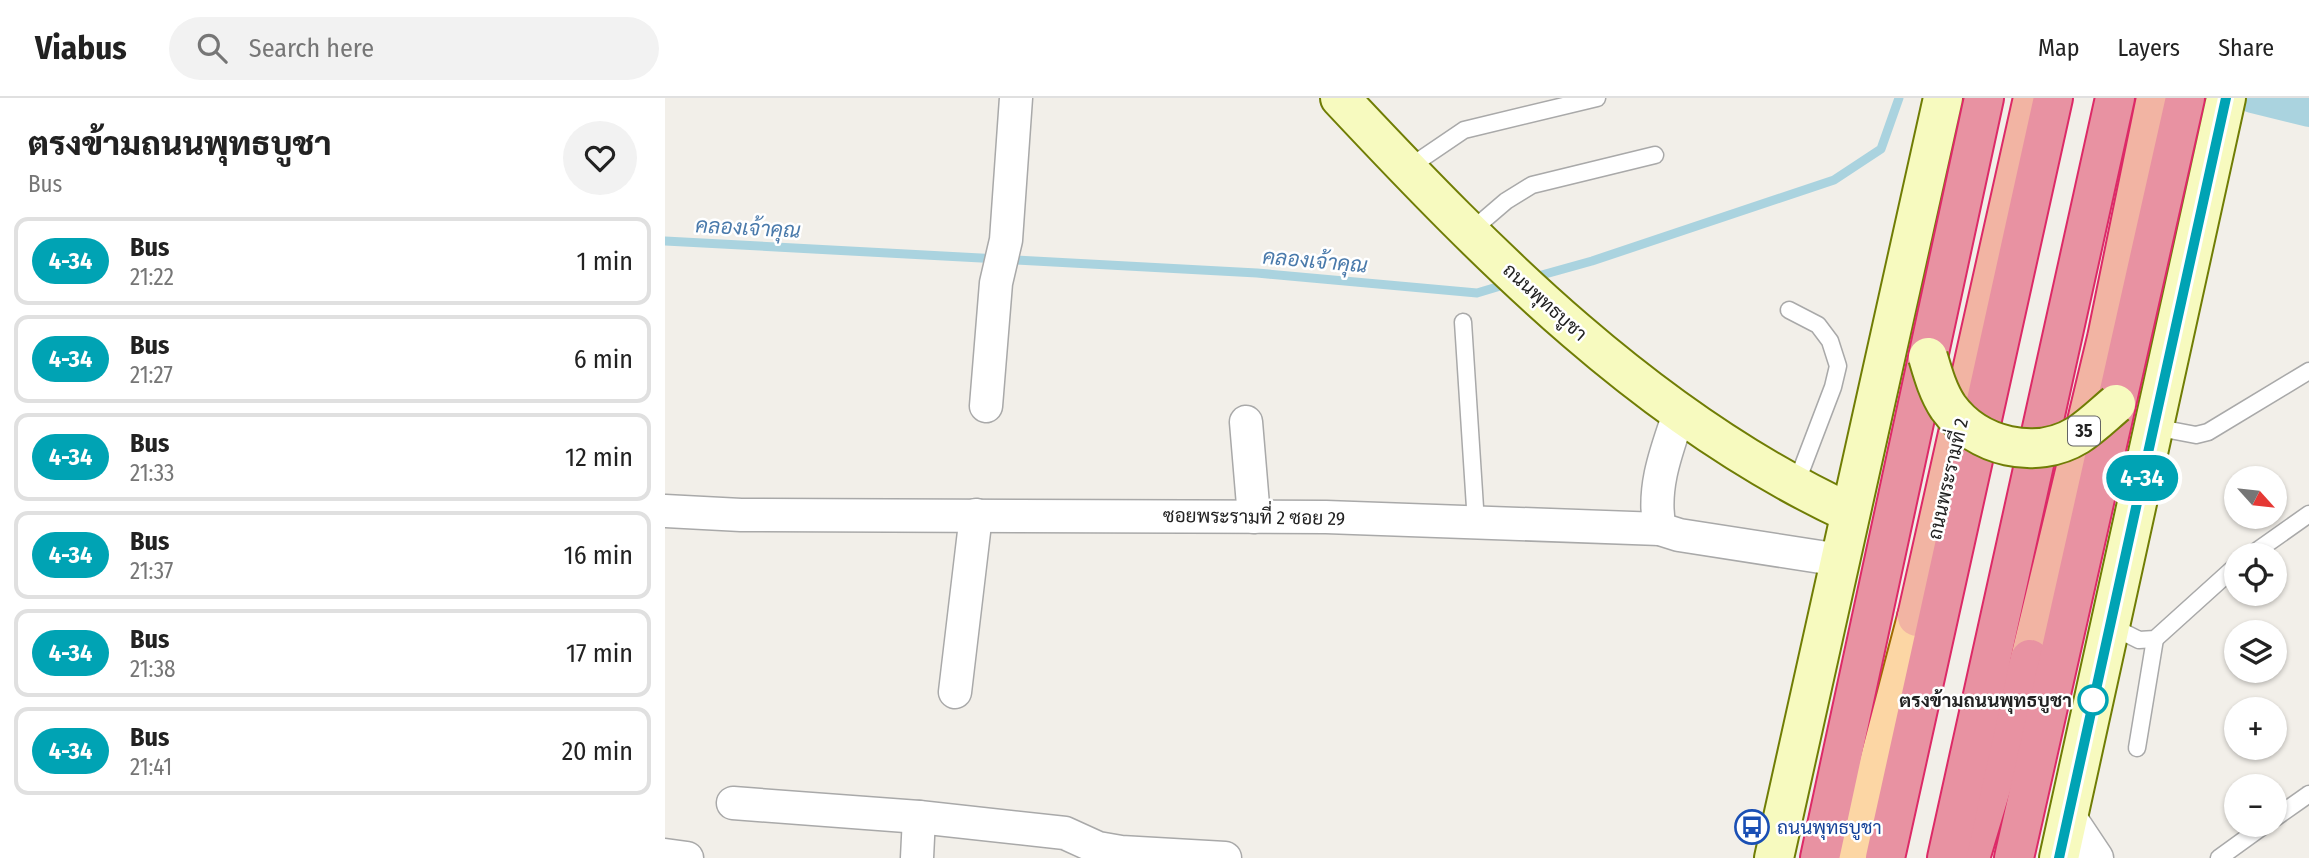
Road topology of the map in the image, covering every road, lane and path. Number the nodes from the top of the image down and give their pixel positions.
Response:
1 (1016, 98) edge
2 (1340, 98) edge
3 (1597, 98) edge
4 (1943, 98) edge
5 (1984, 98) edge
6 (2033, 98) edge
7 (2053, 98) edge
8 (2115, 98) edge
9 (2156, 98) edge
10 (2185, 98) edge
11 (2226, 98) edge
12 (1655, 155) dead end
13 (1407, 169) junction
14 (1480, 242) junction
15 (1789, 310) dead end
16 (1463, 322) dead end
17 (1928, 357) junction
18 (2309, 371) edge
19 (2116, 404) junction
20 (986, 406) dead end
21 (1680, 411) junction
22 (1246, 422) dead end
23 (2153, 427) junction
24 (1795, 487) junction
25 (665, 511) edge
26 (1850, 513) junction
27 (2309, 514) edge
28 (976, 515) junction
29 (1254, 517) junction
30 (1476, 523) junction
31 (1660, 529) junction
32 (2268, 543) edge
33 (1840, 560) junction
34 (2224, 577) edge
35 (1917, 617) junction
36 (2109, 625) junction
37 (2155, 639) junction
38 (2030, 659) junction
39 (955, 692) dead end
40 (2137, 748) dead end
41 (2309, 794) edge
42 (733, 803) dead end
43 (2287, 810) edge
44 (2069, 816) junction
45 (919, 817) junction
46 (2248, 837) edge
47 (1098, 853) edge
48 (665, 855) edge
49 (687, 858) edge
50 (917, 858) edge
51 (1225, 858) edge
52 (1774, 858) edge
53 (1820, 858) edge
54 (1854, 858) edge
55 (1868, 858) edge
56 (1885, 858) edge
57 (1947, 858) edge
58 (1971, 858) edge
59 (1985, 858) edge
60 (2014, 858) edge
61 (2059, 858) edge
62 (2097, 858) edge
63 (2219, 858) edge

1 - 20 street
2 - 13 main road, ถนนพุทธบูชา
3 - 13 lane
4 - 26 main road
5 - 17 highway
6 - 35 highway, ถนนพระรามที่ 2
7 - 56 highway
8 - 57 highway
9 - 38 highway, 35
10 - 19 highway
11 - 23 main road
12 - 14 lane
13 - 14 main road, ถนนพุทธบูชา
14 - 21 main road, ถนนพุทธบูชา
15 - 24 lane
16 - 30 lane
17 - 19 main road, bridge
17 - 53 highway
18 - 23 lane
19 - 60 highway
21 - 24 main road, ถนนพุทธบูชา
21 - 31 street
22 - 29 street
23 - 36 main road
24 - 26 main road, ถนนพุทธบูชา
25 - 28 street, ซอยพระรามที่ 2 ซอย 29
26 - 33 main road
27 - 32 lane
28 - 29 street, ซอยพระรามที่ 2 ซอย 29
28 - 39 street
29 - 30 street, ซอยพระรามที่ 2 ซอย 29
30 - 31 street, ซอยพระรามที่ 2 ซอย 29
31 - 33 street, ซอยพระรามที่ 2 ซอย 29
33 - 52 main road
34 - 37 lane
35 - 54 main road, ถนนพระรามที่ 2
35 - 55 highway
36 - 37 lane
36 - 44 main road
37 - 40 lane
38 - 58 highway
38 - 59 main road, 35
41 - 43 lane
42 - 45 street
44 - 61 main road
44 - 62 street
45 - 47 street
45 - 50 street
46 - 63 lane
47 - 51 street
48 - 49 street

